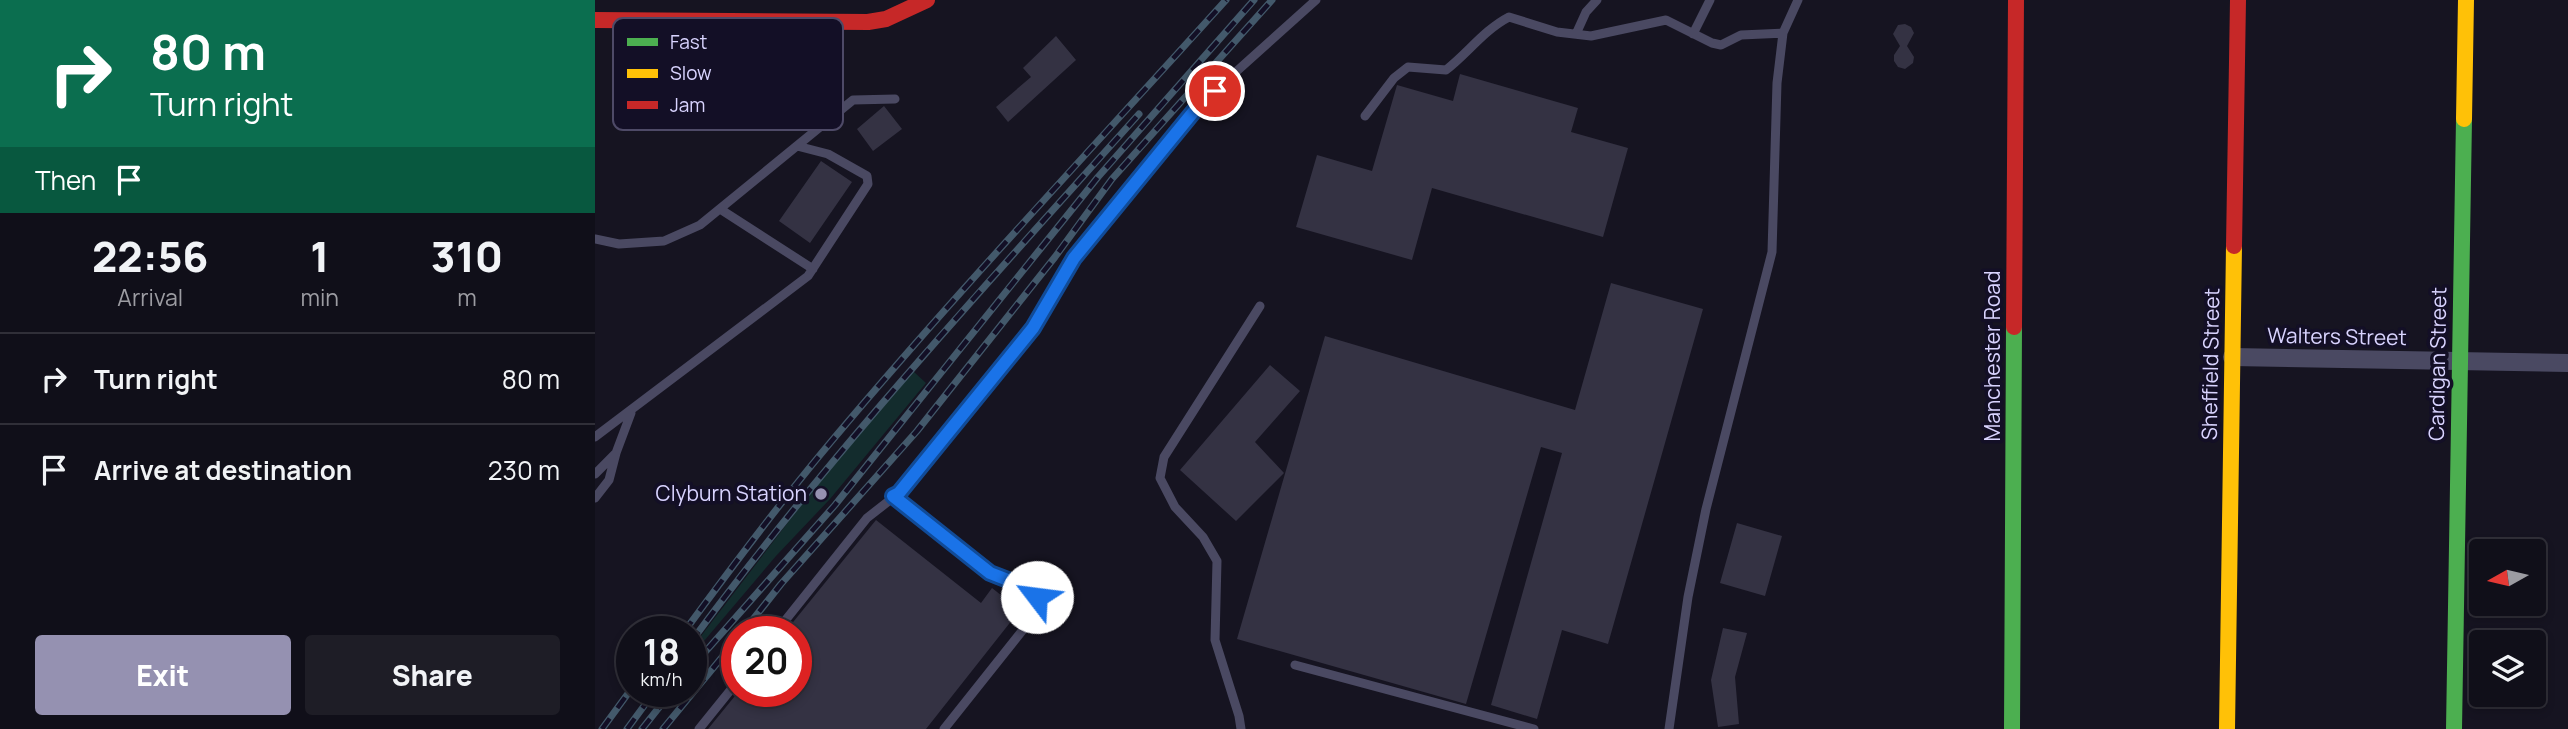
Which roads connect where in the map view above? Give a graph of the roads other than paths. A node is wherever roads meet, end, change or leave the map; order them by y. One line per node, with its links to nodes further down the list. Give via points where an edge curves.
1 (927, 0): 11 (street, via 885,19)
2 (1316, 0): 31 (lane, via 1199,105 1074,258 1033,328)
3 (1597, 0): 13 (lane)
4 (1710, 0): 14 (lane)
5 (1798, 0): 12 (lane)
6 (2016, 0): 41 (street, Manchester Road)
7 (2238, 0): 24 (street, Sheffield Street)
8 (2466, 0): 25 (street, Cardigan Street)
9 (595, 20): 10 (street)
10 (613, 20)
11 (843, 22)
12 (1783, 33): 14 (lane, via 1741,36 1721,45); 40 (lane, via 1772,252 1706,509)
13 (1576, 34): 14 (lane, via 1591,36 1666,20); 17 (lane, via 1509,18 1490,27 1446,71 1408,67)
14 (1693, 34)
15 (895, 99): 16 (lane, via 853,100)
16 (843, 107)
17 (1365, 116)
18 (815, 130): 19 (lane)
19 (797, 146): 20 (lane); 22 (lane, via 828,154 867,176 868,184)
20 (720, 209): 21 (lane, via 700,225 664,241 619,244); 22 (lane)
21 (595, 239)
22 (813, 269): 27 (lane)
23 (1260, 306): 38 (lane, via 1164,457 1160,478 1175,507 1203,537 1217,561 1215,640)
24 (2232, 357): 25 (street, Walters Street); 42 (street, Sheffield Street)
25 (2459, 362): 26 (street, Walters Street); 43 (street, Cardigan Street)
26 (2568, 363)
27 (632, 411): 28 (lane); 29 (lane)
28 (595, 437)
29 (616, 453): 30 (lane); 32 (lane, via 609,480)
30 (595, 474)
31 (893, 496): 33 (lane, via 867,518); 37 (lane, via 990,573 1037,597 1030,621)
32 (595, 498)
33 (789, 616)
34 (1295, 665): 39 (lane)
35 (721, 701): 36 (lane)
36 (699, 729)
37 (944, 729)
38 (1241, 729)
39 (1534, 729)
40 (1669, 729)
41 (2010, 729)
42 (2227, 729)
43 (2453, 729)

